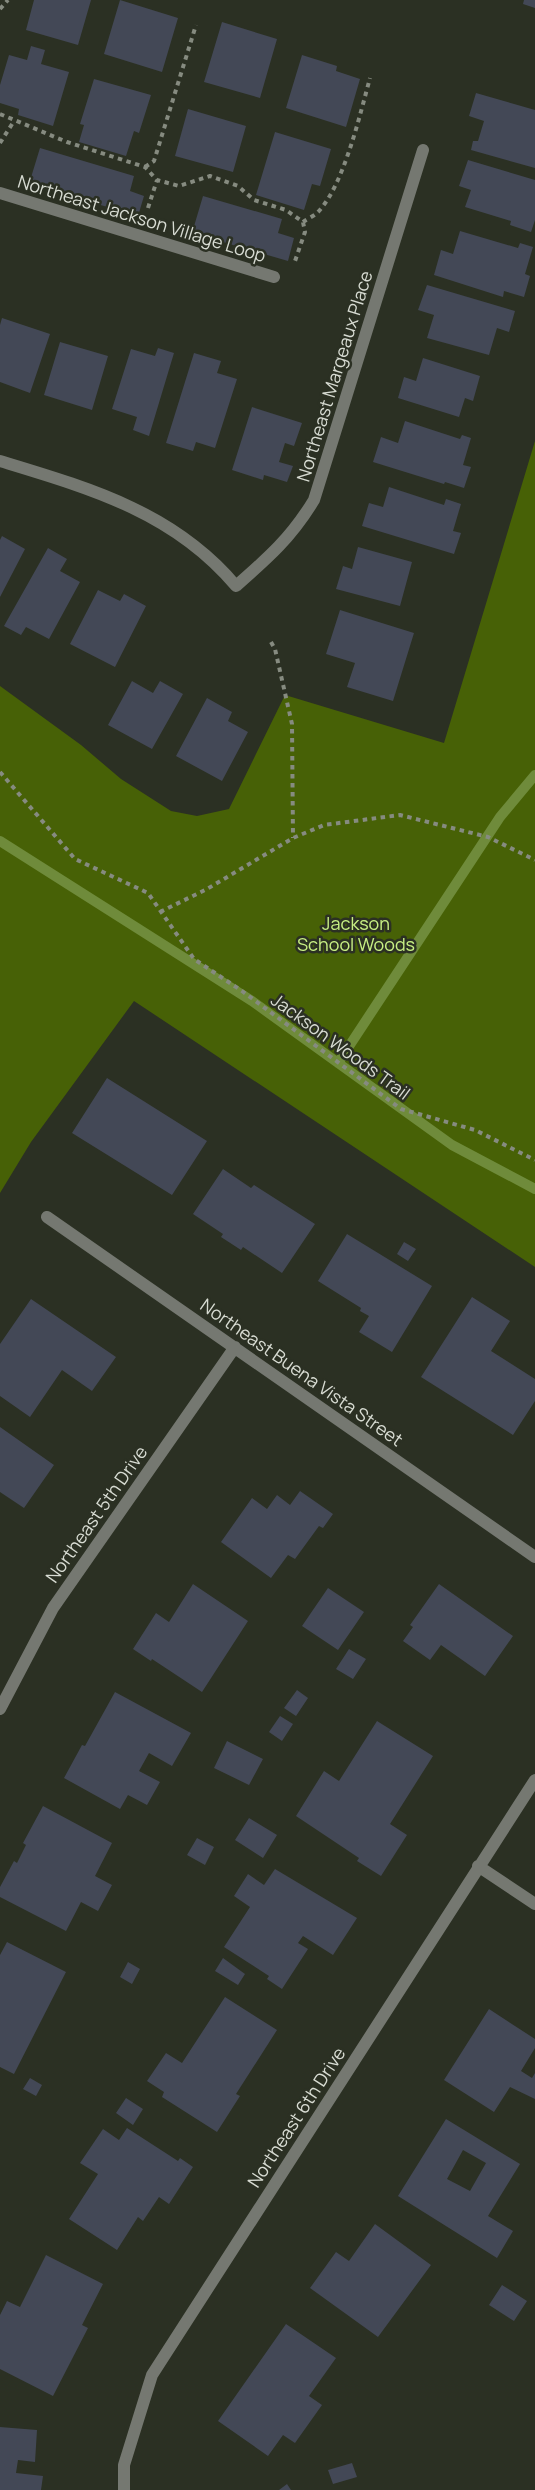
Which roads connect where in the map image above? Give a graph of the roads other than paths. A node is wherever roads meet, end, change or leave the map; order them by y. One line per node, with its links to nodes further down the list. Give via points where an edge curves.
1 (423, 150): 4 (street, Northeast Margeaux Place, via 314,500 283,544 236,586 210,558 164,524 88,488)
2 (0, 193): 3 (street, Northeast Jackson Village Loop)
3 (274, 277)
4 (0, 461)
5 (47, 1217): 6 (street, Northeast Buena Vista Street)
6 (235, 1347): 7 (street, Northeast Buena Vista Street); 8 (street, Northeast 5th Drive, via 52,1608)
7 (535, 1557)
8 (0, 1709)
9 (535, 1780): 10 (street, Northeast 6th Drive)
10 (478, 1866): 11 (street); 12 (street, Northeast 6th Drive, via 152,2375 124,2465)
11 (535, 1904)
12 (124, 2490)

